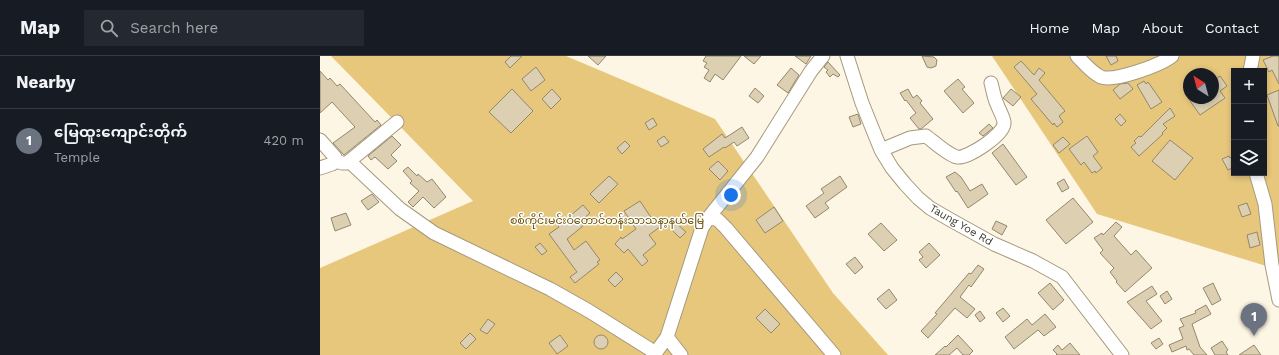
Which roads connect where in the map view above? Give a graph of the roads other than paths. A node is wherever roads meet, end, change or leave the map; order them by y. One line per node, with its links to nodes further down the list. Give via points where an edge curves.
1 (822, 56): 15 (street, via 757,156)
2 (847, 56): 10 (street, Taung Yoe Rd)
3 (1078, 56): 4 (street, via 1094,73 1111,78 1153,66)
4 (1172, 56)
5 (1253, 56): 6 (street)
6 (1251, 68)
7 (991, 83): 10 (street, via 1004,122 999,134 986,143 958,157 952,156 926,136 910,138)
8 (396, 122): 12 (street)
9 (320, 140): 11 (street)
10 (881, 150): 21 (street, Taung Yoe Rd, via 905,184 930,208 994,244 1062,277)
11 (336, 161): 12 (street); 13 (street)
12 (350, 162): 18 (street, via 400,208 434,233 550,289)
13 (320, 168)
14 (1257, 176): 16 (street)
15 (709, 217): 17 (street, via 702,228); 20 (street, via 718,220 726,228)
16 (1279, 300)
17 (667, 337): 18 (street); 19 (street)
18 (655, 354)
19 (680, 355)
20 (834, 355)
21 (1122, 355)

